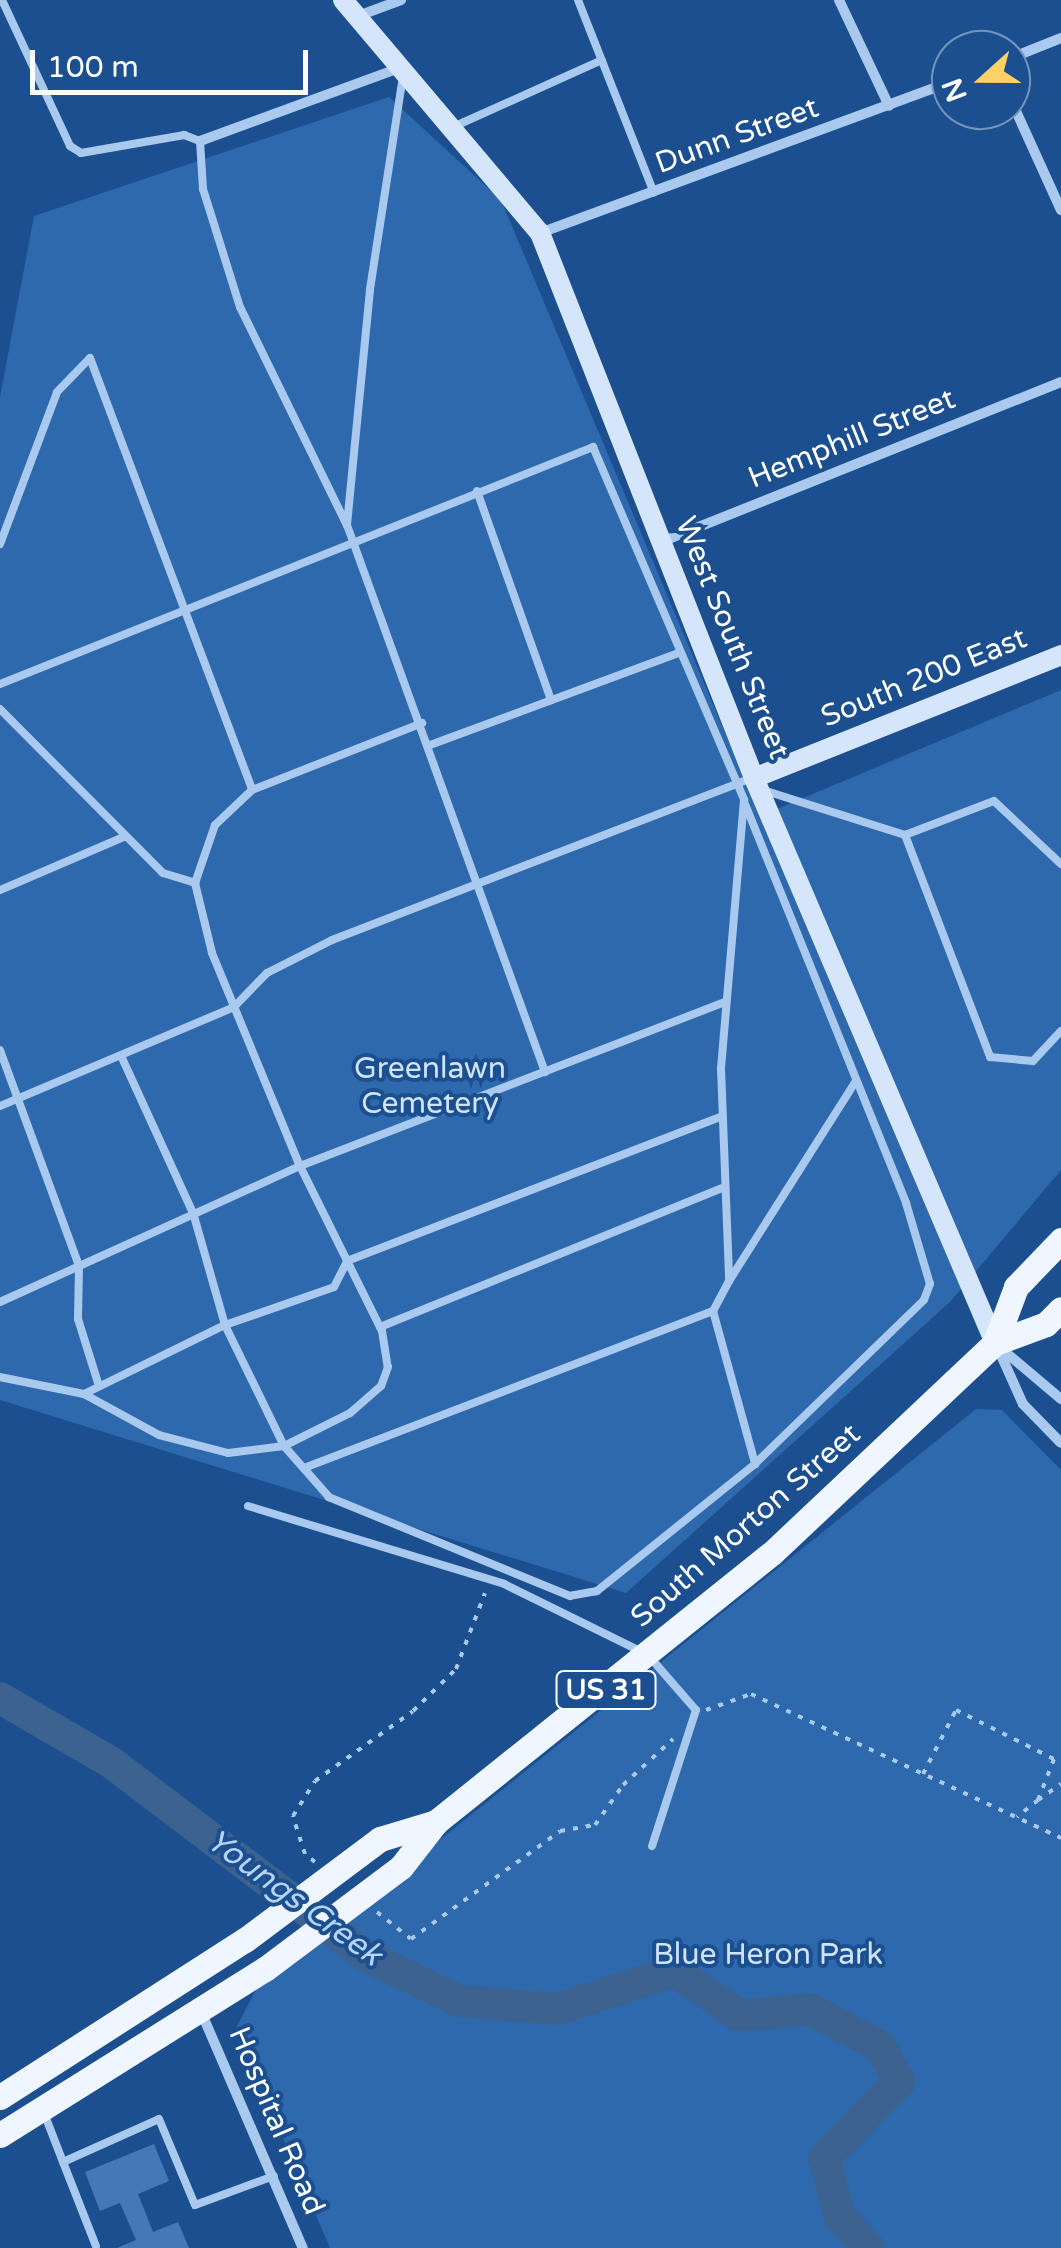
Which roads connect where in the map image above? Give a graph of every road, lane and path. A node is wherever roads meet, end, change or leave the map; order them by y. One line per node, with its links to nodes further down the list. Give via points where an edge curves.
1 (2, 0): 15 (lane, via 70,146 81,153 184,135)
2 (343, 0): 6 (street, West South Street)
3 (400, 0): 6 (street)
4 (578, 0): 9 (lane)
5 (839, 0): 12 (street)
6 (358, 16): 10 (street, West South Street)
7 (1061, 38): 8 (street)
8 (1031, 50)
9 (602, 60): 13 (lane); 16 (lane)
10 (404, 66): 13 (street, West South Street); 15 (street); 21 (lane, via 370,290)
11 (931, 90): 12 (street, Dunn Street)
12 (889, 106): 16 (street, Dunn Street)
13 (453, 127): 18 (street, West South Street)
14 (1025, 130): 17 (street)
15 (200, 141): 21 (lane, via 203,189 240,307)
16 (654, 193): 18 (street, Dunn Street)
17 (1061, 210)
18 (540, 234): 23 (street, West South Street)
19 (1061, 382): 23 (street, Hemphill Street)
20 (478, 492): 22 (lane); 26 (lane, via 592,448); 29 (lane)
21 (346, 525): 22 (lane)
22 (356, 538): 25 (lane); 31 (lane)
23 (662, 542): 33 (street, West South Street)
24 (0, 544): 25 (lane, via 56,392 90,358)
25 (180, 609): 28 (lane); 34 (lane)
26 (679, 653): 29 (lane); 33 (lane)
27 (1061, 655): 33 (street, South 200 East)
28 (0, 684)
29 (551, 700): 32 (lane)
30 (0, 709): 36 (lane)
31 (422, 723): 32 (lane); 34 (lane)
32 (430, 745): 39 (lane)
33 (748, 788): 35 (lane); 39 (lane); 41 (lane); 47 (lane); 63 (street, West South Street)
34 (252, 790): 38 (lane, via 215,826)
35 (905, 835): 37 (lane, via 994,801); 43 (lane, via 990,1057 1034,1062)
36 (126, 836): 38 (lane, via 163,873); 40 (lane)
37 (1061, 864)
38 (195, 884): 42 (lane)
39 (479, 884): 42 (lane, via 291,960 267,973); 46 (lane)
40 (0, 890)
41 (726, 1002): 46 (lane); 50 (lane)
42 (234, 1007): 45 (lane); 51 (lane)
43 (1061, 1030)
44 (0, 1050): 48 (lane)
45 (121, 1056): 48 (lane); 53 (lane)
46 (546, 1072): 51 (lane)
47 (856, 1081): 57 (lane); 70 (lane, via 927,1258 930,1284 924,1300)
48 (20, 1099): 49 (lane); 56 (lane)
49 (0, 1106)
50 (722, 1116): 52 (lane); 55 (lane)
51 (300, 1166): 53 (lane); 55 (lane)
52 (725, 1186): 57 (lane); 62 (lane)
53 (193, 1213): 56 (lane); 61 (lane)
54 (1061, 1240): 63 (main road, US 31, via 1016,1287)
55 (347, 1261): 61 (lane, via 334,1287); 62 (lane)
56 (79, 1266): 58 (lane); 65 (lane, via 78,1318)
57 (729, 1281): 60 (lane)
58 (0, 1302)
59 (1061, 1309): 63 (main road, US 31, via 1046,1324)
60 (713, 1311): 70 (lane); 71 (lane)
61 (225, 1326): 65 (lane); 69 (lane)
62 (380, 1327): 69 (lane, via 388,1367 381,1386 350,1413)
63 (995, 1343): 67 (street); 68 (street, via 1023,1404); 74 (main road, South Morton Street / US 31, via 823,1508)
64 (0, 1378): 66 (lane)
65 (98, 1383): 66 (lane)
66 (84, 1394): 69 (lane, via 159,1435 228,1453)
67 (1061, 1399)
68 (1061, 1443)
69 (284, 1446): 71 (lane)
70 (754, 1464): 71 (lane, via 597,1591 579,1596 329,1498)
71 (304, 1468)
72 (248, 1506): 73 (lane)
73 (489, 1580): 74 (lane); 83 (path, via 456,1669 413,1711 315,1781 293,1816 305,1854)
74 (648, 1655): 75 (lane, via 696,1710); 80 (main road, South Morton Street / US 31)
75 (690, 1723): 76 (path, via 710,1707 751,1694); 82 (lane); 84 (path, via 622,1785 595,1825 560,1830 411,1940)
76 (923, 1774): 78 (path, via 956,1710 1054,1758); 79 (path)
77 (1061, 1784): 78 (path)
78 (1038, 1800): 79 (path)
79 (1018, 1817): 81 (path)
80 (436, 1822): 85 (main road, South Morton Street / US 31, bridge, via 380,1839); 86 (main road, South Morton Street / US 31, bridge, via 400,1867)
81 (1061, 1838)
82 (652, 1846)
83 (320, 1866)
84 (366, 1903)
85 (188, 1981): 86 (main road); 87 (main road, South Morton Street / US 31)
86 (202, 2014): 88 (main road, South Morton Street / US 31); 91 (street, Hospital Road)
87 (0, 2097)
88 (42, 2109): 89 (main road, South Morton Street / US 31); 90 (lane)
89 (0, 2135)
90 (63, 2162): 91 (lane, via 159,2119 195,2206); 92 (lane)
91 (274, 2176): 93 (street, Hospital Road)
92 (96, 2246)
93 (303, 2248)

